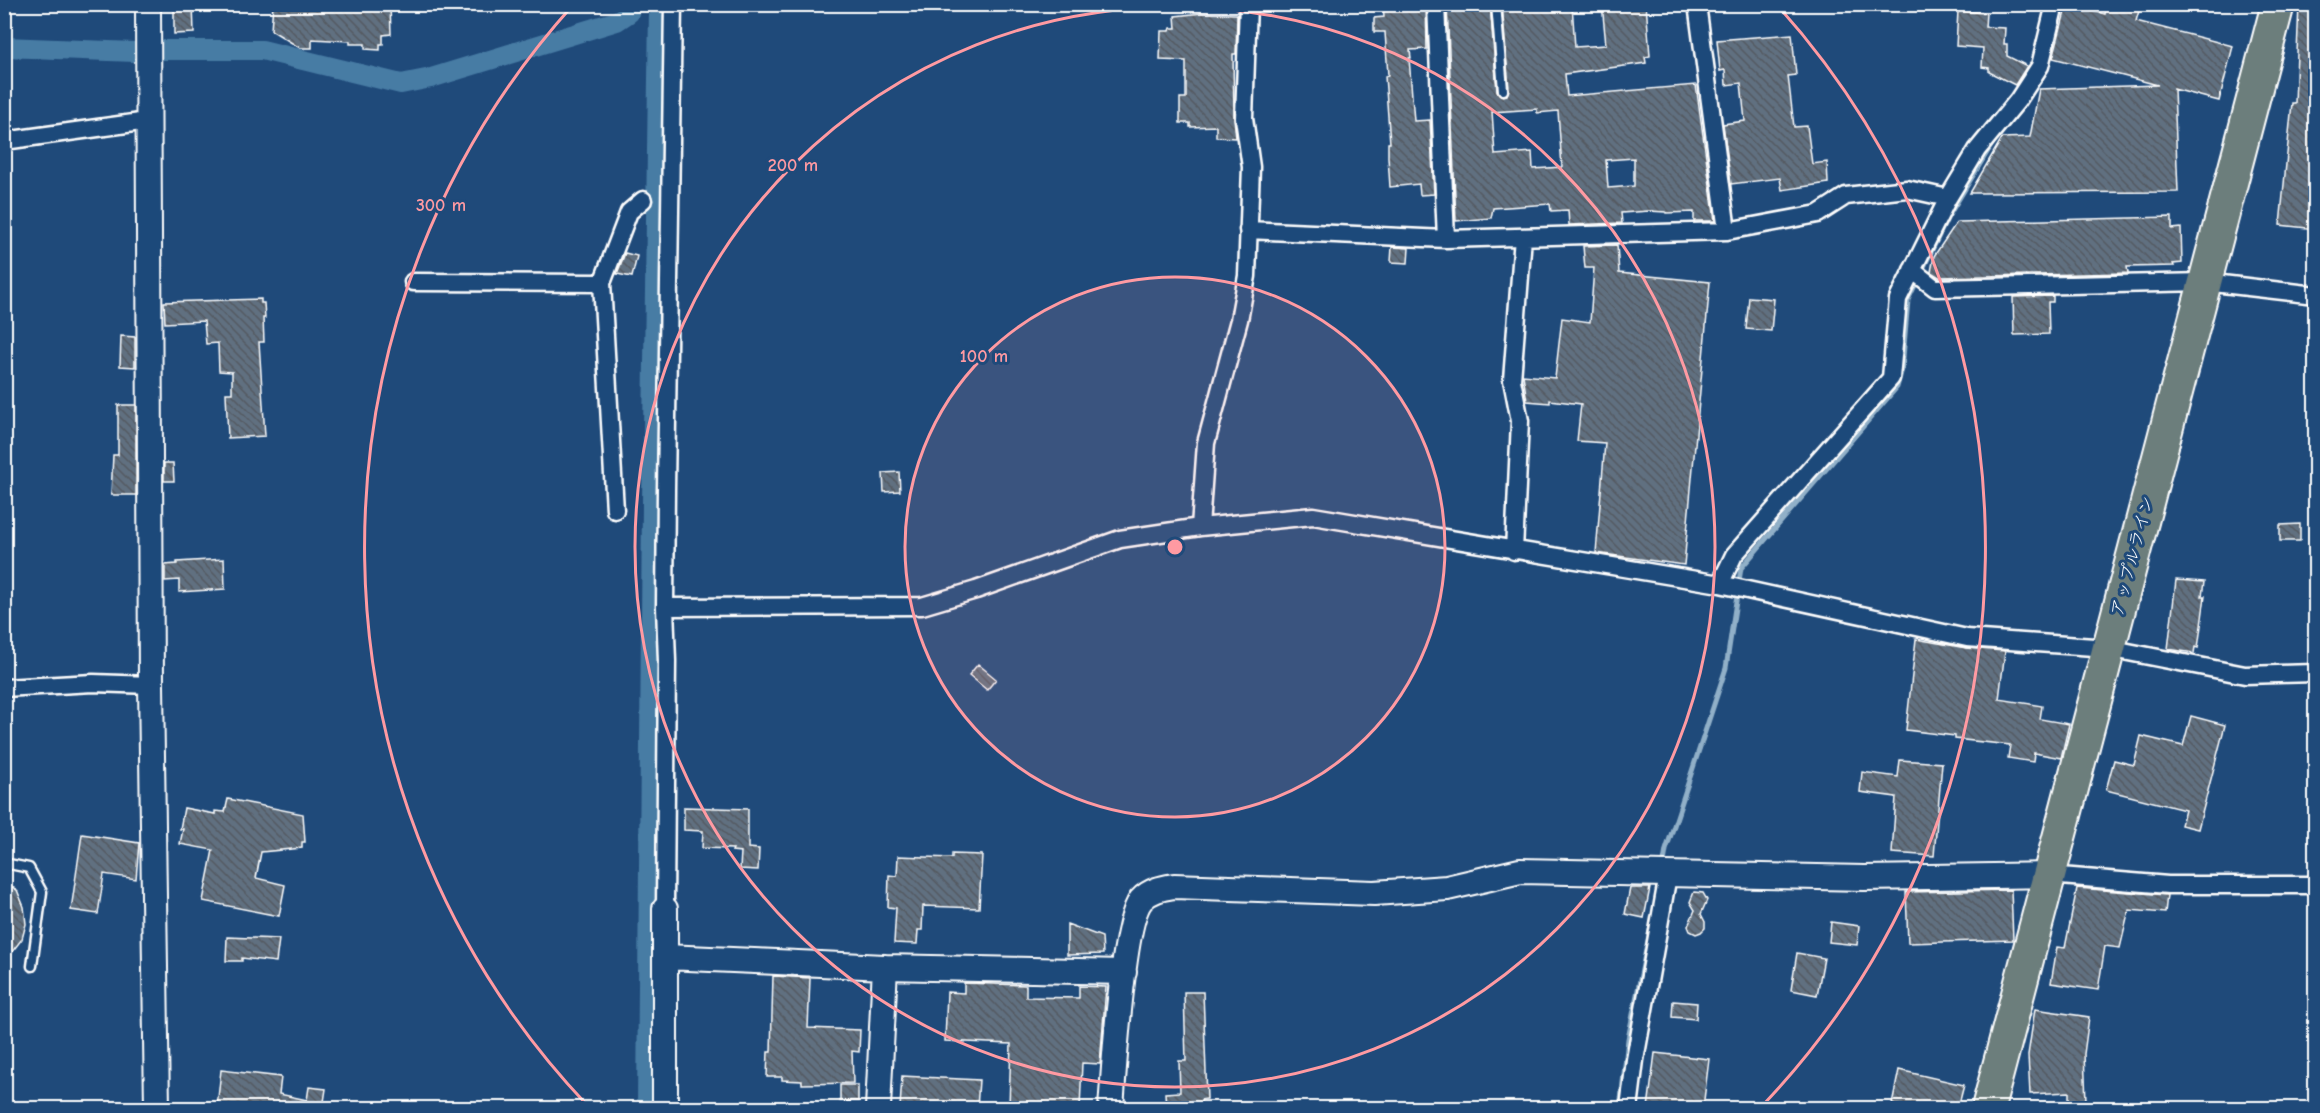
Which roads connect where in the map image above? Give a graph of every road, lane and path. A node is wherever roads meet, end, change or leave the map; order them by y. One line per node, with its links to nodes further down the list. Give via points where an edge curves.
1 (148, 4): 10 (street)
2 (673, 4): 27 (street)
3 (1248, 4): 14 (street, via 1244,118 1251,167)
4 (1436, 4): 17 (street)
5 (1496, 4): 9 (lane)
6 (1697, 4): 15 (street)
7 (2055, 4): 12 (street, via 2040,66 1977,150)
8 (2278, 4): 20 (highway, アップルライン)
9 (1503, 90)
10 (148, 121): 11 (street); 31 (street)
11 (4, 141)
12 (1948, 198): 15 (street, via 1907,189 1846,196 1818,214); 18 (street)
13 (643, 200): 21 (street, via 629,212)
14 (1248, 230): 17 (street); 24 (street, via 1239,320 1206,442)
15 (1727, 231): 16 (street)
16 (1522, 237): 17 (street); 25 (street, via 1512,380 1520,421)
17 (1446, 239)
18 (1912, 270): 20 (street, via 1935,288); 26 (street, via 1898,299 1891,378 1734,555)
19 (413, 282): 21 (street)
20 (2205, 282): 22 (street); 28 (highway, アップルライン)
21 (602, 283): 23 (street)
22 (2316, 295)
23 (615, 510)
24 (1200, 527): 25 (street, via 1313,516); 27 (street, via 1120,539 922,606)
25 (1514, 551): 26 (street)
26 (1720, 585): 28 (street, via 1967,638)
27 (665, 607): 37 (street)
28 (2108, 648): 29 (street, via 2246,675); 35 (highway, アップルライン)
29 (2315, 673): 30 (street)
30 (2316, 680)
31 (151, 685): 32 (street, via 93,683); 42 (street)
32 (4, 688)
33 (4, 863): 39 (lane, via 29,867 42,892)
34 (1668, 875): 35 (street); 41 (street, via 1520,871 1448,888 1374,893 1174,886 1154,890 1141,901 1133,917); 46 (street)
35 (2049, 875): 36 (street, via 2168,885); 47 (highway, アップルライン)
36 (2316, 885)
37 (665, 909): 38 (street)
38 (666, 957): 40 (street); 43 (street)
39 (32, 966)
40 (885, 967): 41 (street); 44 (street)
41 (1124, 972): 45 (street)
42 (157, 1108)
43 (665, 1108)
44 (878, 1108)
45 (1111, 1108)
46 (1629, 1108)
47 (1988, 1108)

